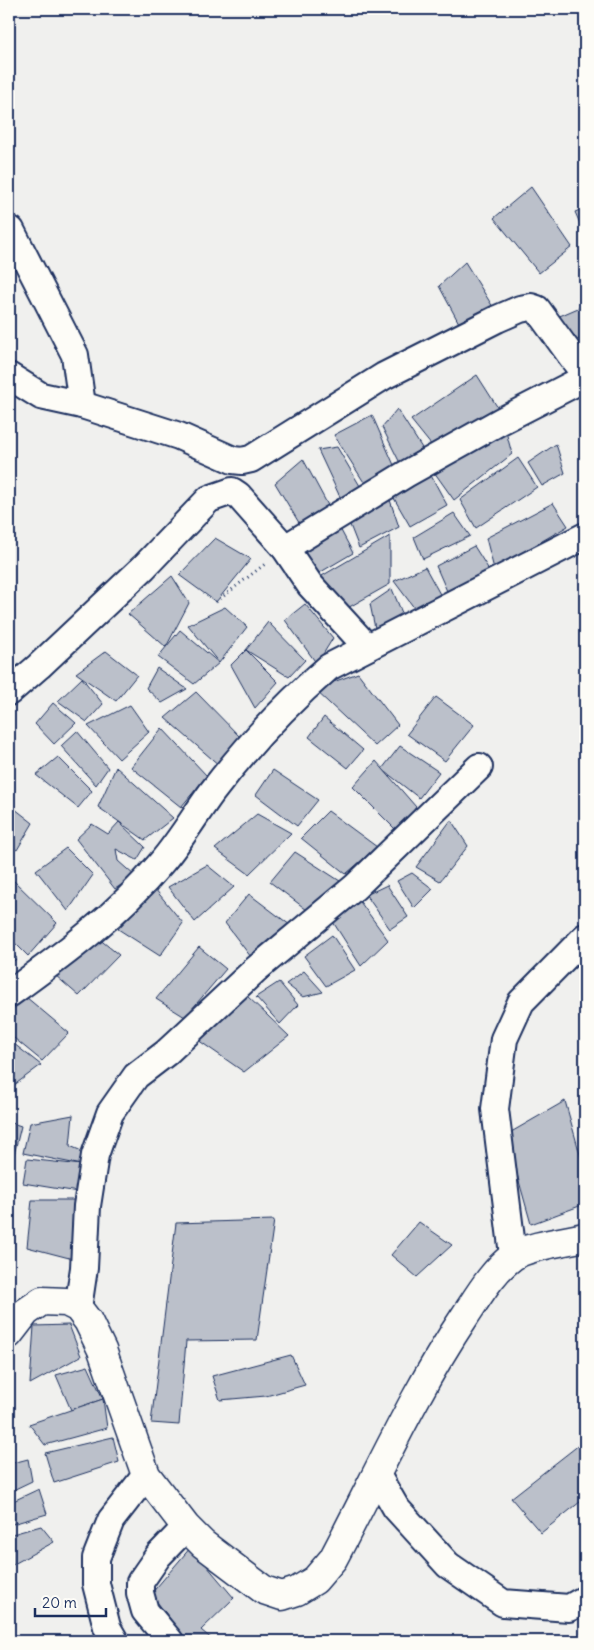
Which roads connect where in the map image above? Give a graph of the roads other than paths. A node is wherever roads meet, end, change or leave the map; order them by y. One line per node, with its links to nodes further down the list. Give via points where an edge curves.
1 (11, 230): 4 (street, via 75,355)
2 (9, 376): 4 (street, via 41,396)
3 (585, 376): 5 (street, via 536,309 520,309 384,376); 8 (street, via 406,474)
4 (82, 405): 5 (street, via 179,436 233,460)
5 (251, 459): 6 (street)
6 (232, 491): 8 (street); 10 (street, via 209,499 144,567)
7 (585, 536): 9 (street)
8 (285, 548): 9 (street, via 310,585)
9 (367, 648): 13 (street, via 329,667 299,693 262,731 212,792 161,863 129,897 80,942)
10 (9, 692)
11 (479, 767): 16 (street, via 355,887 136,1076 110,1113 95,1155)
12 (585, 937): 15 (street, via 521,1002 504,1039 495,1109)
13 (9, 994)
14 (585, 1237): 15 (street)
15 (513, 1256): 19 (street, via 490,1278 453,1334 428,1375)
16 (78, 1308): 17 (street, via 66,1302 42,1301 26,1312); 18 (street, via 102,1350)
17 (9, 1334)
18 (146, 1474): 20 (street); 22 (street, via 111,1520 96,1558 96,1584 107,1627)
19 (377, 1475): 20 (street, via 333,1559 315,1580 282,1596 264,1590); 21 (street, via 396,1508 448,1565 503,1603 569,1608)
20 (186, 1527): 23 (street, via 158,1556 140,1582 145,1611)
21 (585, 1599)
22 (115, 1641)
23 (170, 1641)

